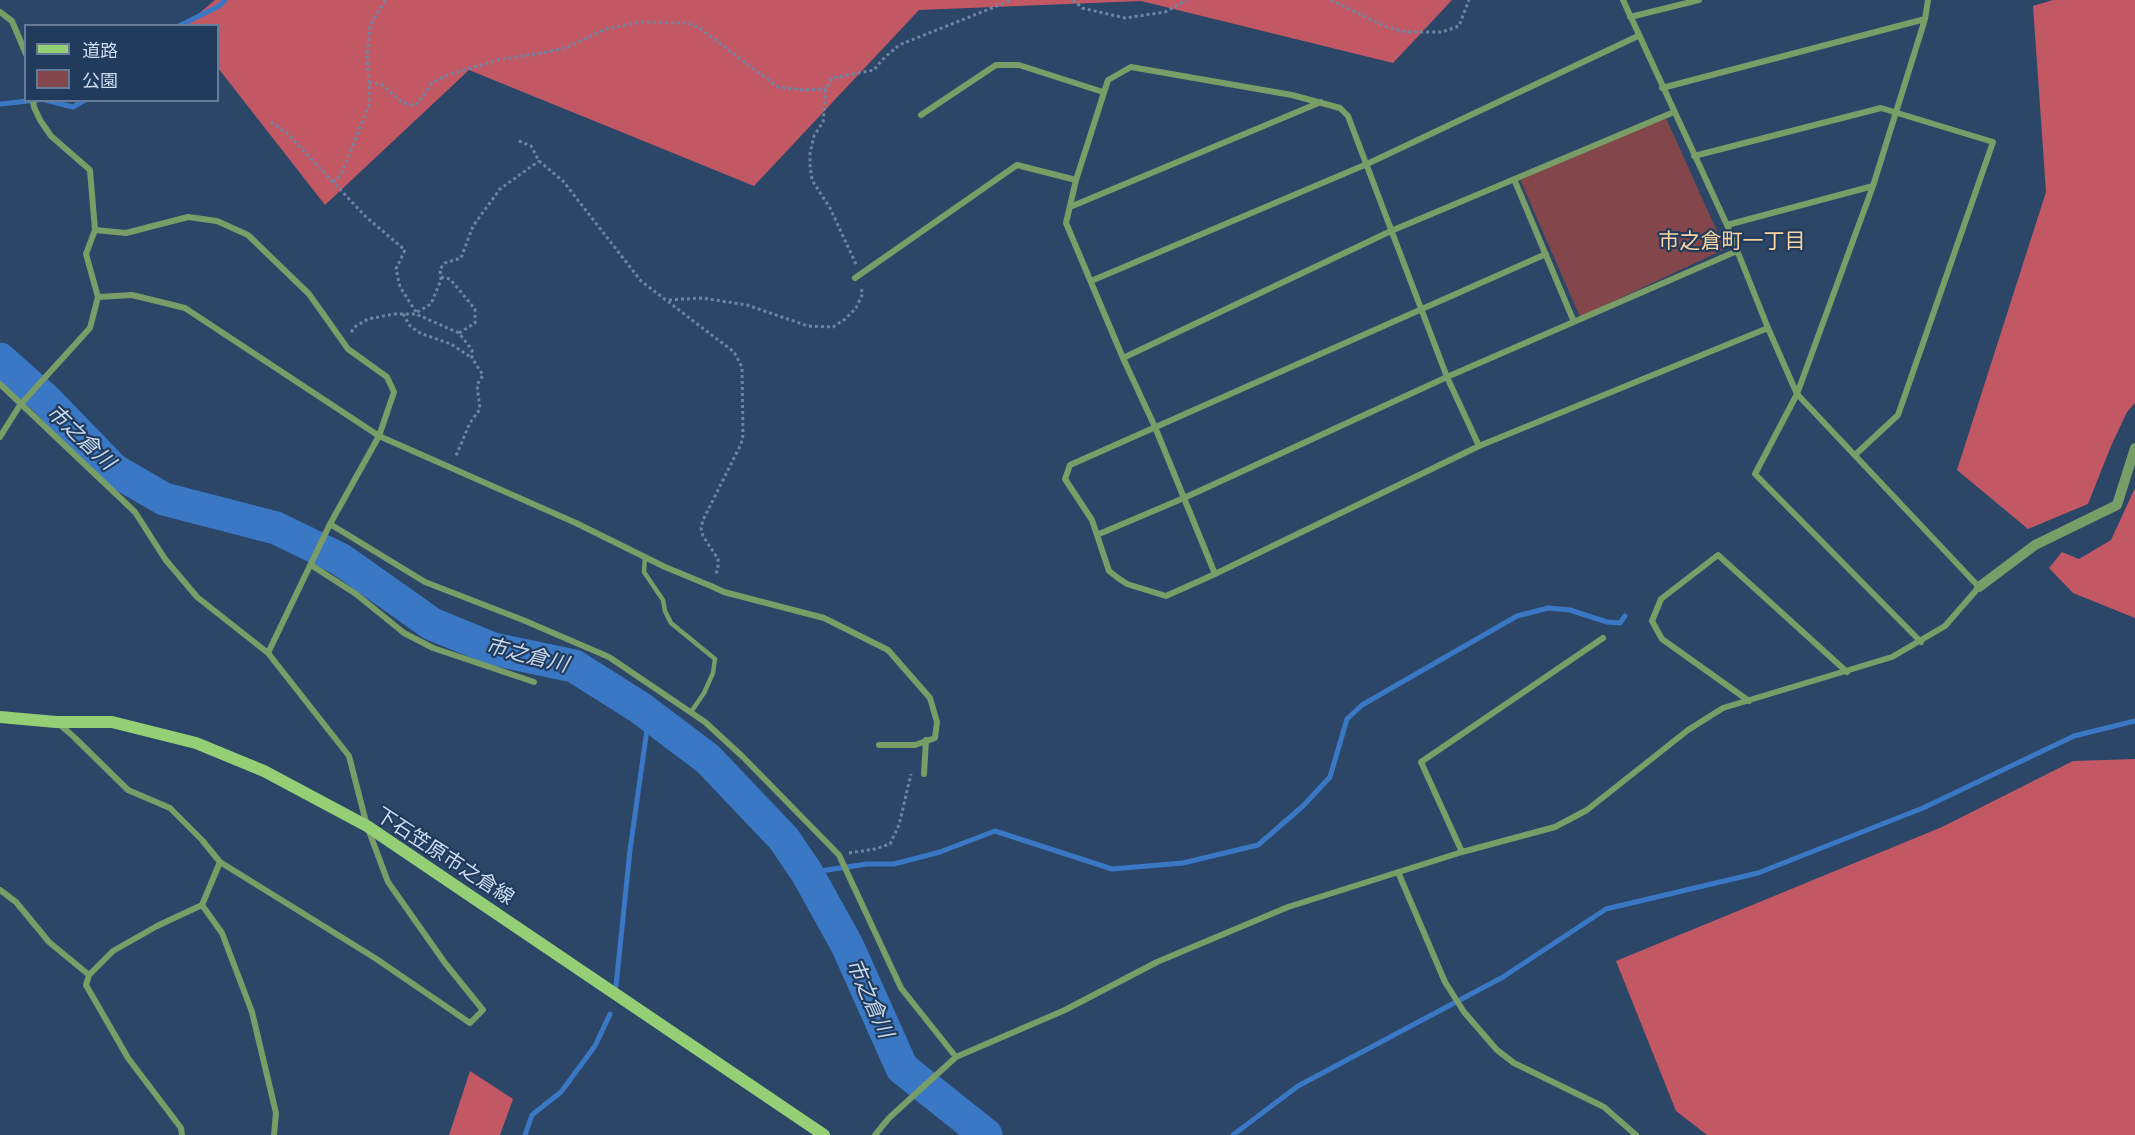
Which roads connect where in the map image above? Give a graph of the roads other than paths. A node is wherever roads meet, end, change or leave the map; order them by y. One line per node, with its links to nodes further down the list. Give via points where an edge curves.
1 (1623, 0): 5 (street)
2 (1699, 0): 5 (street)
3 (1928, 0): 6 (street)
4 (0, 12): 8 (street, via 12,21)
5 (1630, 17): 7 (street)
6 (1925, 19): 9 (street); 14 (street)
7 (1638, 36): 9 (street); 17 (street)
8 (24, 49)
9 (1662, 87): 13 (street)
10 (1103, 92): 11 (street, via 1108,80 1131,67); 15 (street, via 1019,65 996,65); 19 (street)
11 (1322, 102): 17 (street, via 1340,108 1348,116); 21 (street)
12 (34, 104): 23 (street, via 51,136 90,170)
13 (1674, 112): 16 (street); 18 (street)
14 (1896, 112): 16 (street, via 1881,108); 20 (street); 43 (street, via 1993,142 1898,415)
15 (921, 115)
16 (1694, 156): 22 (street)
17 (1367, 164): 24 (street); 28 (street)
18 (1514, 179): 24 (street); 26 (street)
19 (1076, 180): 21 (street); 27 (street, via 1017,165)
20 (1873, 186): 22 (street); 36 (street)
21 (1070, 207): 28 (street, via 1066,223)
22 (1727, 225): 25 (street)
23 (95, 230): 29 (street, via 86,254); 39 (street, via 126,232 188,217 217,221 248,235 309,294 348,349 387,377 394,392)
24 (1391, 231): 30 (street); 33 (street)
25 (1737, 251): 31 (street); 32 (street)
26 (1546, 254): 30 (street); 31 (street)
27 (858, 276)
28 (1091, 281): 33 (street)
29 (98, 297): 37 (street, via 90,328); 39 (street, via 132,294 185,308)
30 (1421, 309): 34 (street); 38 (street)
31 (1574, 322): 34 (street)
32 (1768, 328): 36 (street); 41 (street)
33 (1123, 358): 38 (street)
34 (1447, 377): 41 (street); 44 (street)
35 (0, 384): 37 (street)
36 (1797, 394): 43 (street); 52 (street, via 1755,474)
37 (20, 405): 40 (street); 53 (street, via 135,512 165,559 197,597)
38 (1155, 427): 44 (street); 46 (street, via 1070,465 1065,479)
39 (379, 436): 45 (street); 47 (street)
40 (0, 437)
41 (1479, 446): 49 (street)
42 (2135, 448): 50 (street, via 2117,505 2035,545)
43 (1855, 455): 50 (street)
44 (1184, 498): 46 (street); 49 (street)
45 (330, 524): 48 (street); 57 (street, via 425,582 609,657)
46 (1099, 534): 49 (street, via 1109,571 1127,584 1166,596)
47 (645, 556): 57 (lane, via 644,572 663,600 671,623 715,659 704,693); 60 (street, via 724,592 824,618 888,650 930,698 937,722 935,738)
48 (311, 565): 53 (street); 55 (street, via 356,594 404,633 433,648)
49 (1215, 574)
50 (1979, 587): 52 (street, via 1945,626)
51 (1603, 638): 64 (street, via 1421,762)
52 (1921, 642): 54 (street, via 1892,657)
53 (268, 653): 63 (street, via 349,756)
54 (1847, 672): 56 (street); 56 (street, via 1718,555 1661,599 1652,621 1662,639)
55 (534, 682)
56 (1749, 701): 64 (street, via 1723,708 1688,730 1587,810 1555,827)
57 (691, 712): 70 (street, via 743,757 838,855 901,988)
58 (0, 717): 59 (main road, 下石笠原市之倉線)
59 (56, 722): 63 (main road, 下石笠原市之倉線, via 112,722 196,743 264,771); 65 (street, via 128,790 170,808)
60 (926, 740): 61 (street, via 915,745); 62 (street)
61 (879, 745)
62 (924, 774)
63 (367, 826): 65 (street, via 388,882 483,1010 470,1023 375,958); 73 (main road, 下石笠原市之倉線)
64 (1462, 852): 66 (street)
65 (220, 862): 68 (street)
66 (1398, 872): 70 (street, via 1288,907 1157,962 1065,1010); 75 (street, via 1445,982 1464,1012 1497,1050 1514,1063 1604,1107)
67 (0, 890): 69 (street, via 16,902 49,942)
68 (202, 905): 69 (street, via 113,951); 72 (street, via 222,933 252,1012 276,1113)
69 (89, 975): 71 (street, via 86,985 128,1058 181,1128)
70 (956, 1057): 74 (street)
71 (182, 1135)
72 (274, 1135)
73 (824, 1135)
74 (875, 1135)
75 (1636, 1135)

